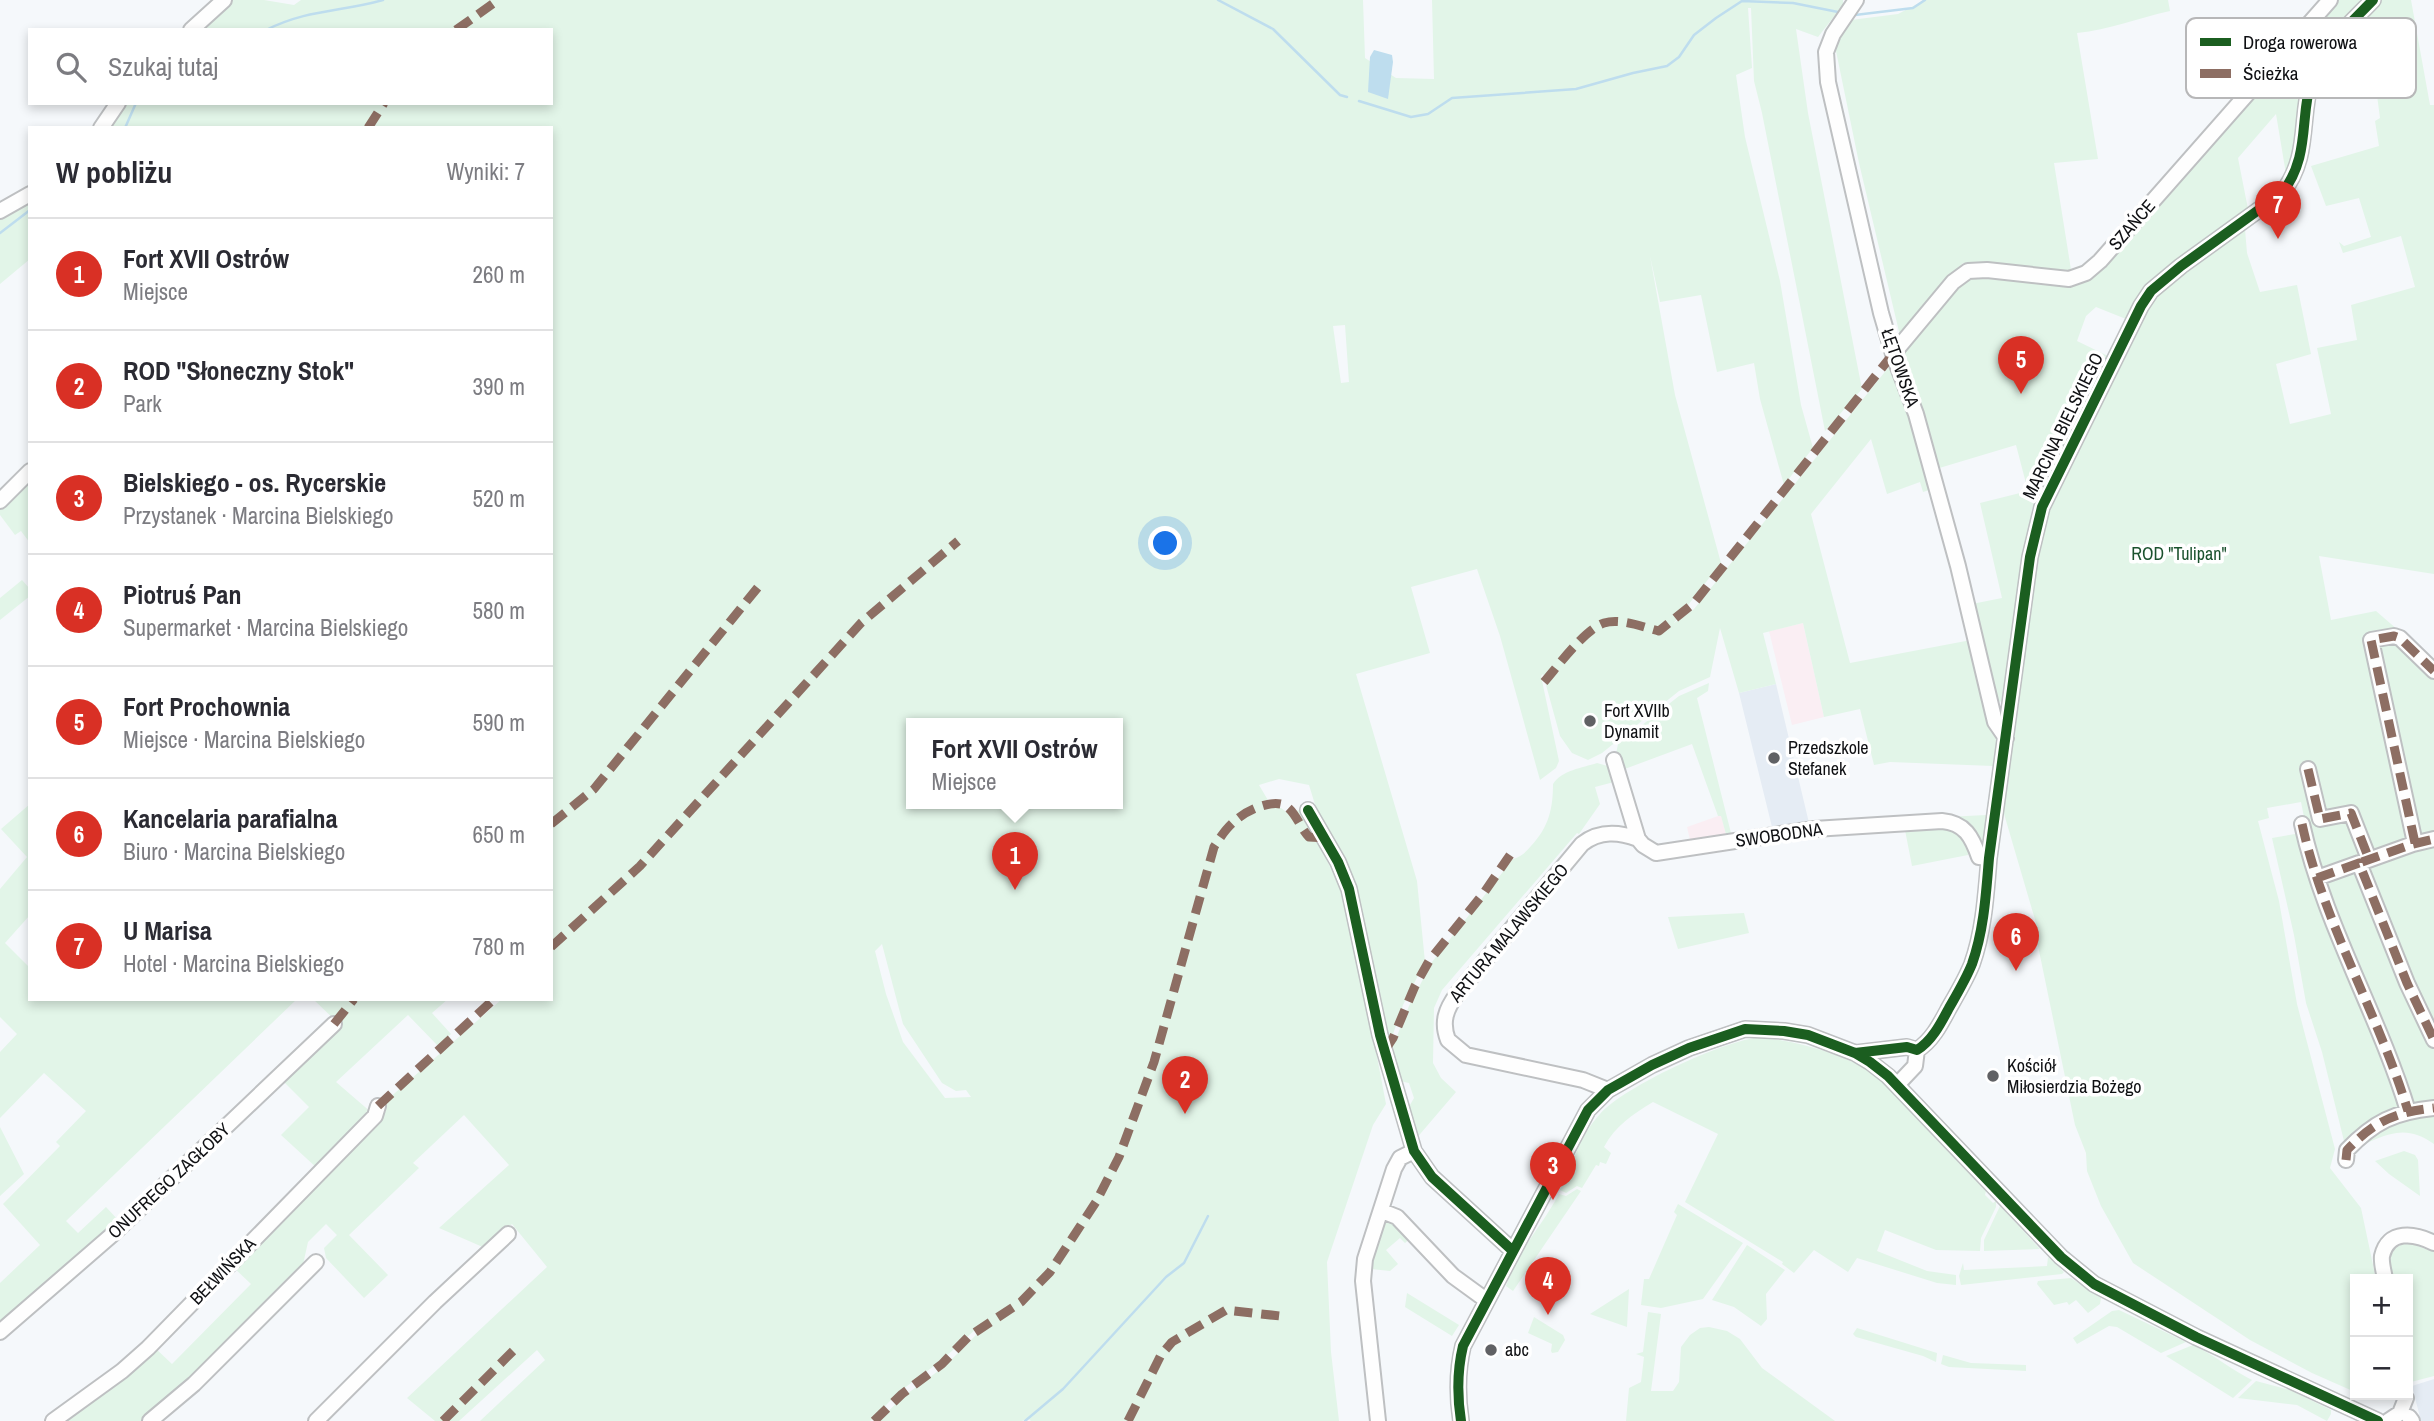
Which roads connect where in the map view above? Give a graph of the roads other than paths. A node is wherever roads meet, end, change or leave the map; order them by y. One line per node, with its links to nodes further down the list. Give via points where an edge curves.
1 (224, 0): 7 (street)
2 (1856, 0): 14 (street, ŁĘTOWSKA, via 1826,52 1828,82)
3 (2330, 0): 5 (street, SZAŃCE)
4 (2370, 1): 6 (street, MARCINA BIELSKIEGO)
5 (2314, 18)
6 (2355, 18)
7 (193, 28)
8 (2244, 98): 14 (street, SZAŃCE, via 2086,273 2069,279 1968,271 1953,282)
9 (2308, 98): 18 (street, MARCINA BIELSKIEGO, via 2299,164 2289,183 2282,193 2151,291 2056,478 2037,523 2030,557)
10 (117, 105): 11 (street)
11 (102, 126)
12 (28, 195): 13 (street)
13 (0, 211)
14 (1894, 354): 18 (street, ŁĘTOWSKA, via 1916,414 1995,722)
15 (28, 473): 16 (street)
16 (0, 501)
17 (2434, 671): 25 (street, via 2400,638 2371,640)
18 (2006, 738): 26 (street, MARCINA BIELSKIEGO)
19 (1614, 760): 23 (street)
20 (2308, 769): 27 (street, via 2320,819 2351,813)
21 (1308, 810): 40 (street, via 1349,889 1380,1035)
22 (2302, 824): 28 (street)
23 (1638, 839): 26 (street, SWOBODNA, via 1649,850 1662,853 1814,829 1942,821 1963,828 1979,857); 36 (street, ARTURA MALAWSKIEGO, via 1617,832 1582,844 1463,986 1446,1011 1444,1026 1448,1040 1466,1055 1583,1080)
24 (2434, 839): 25 (street)
25 (2414, 843): 27 (street)
26 (1989, 858): 32 (street, MARCINA BIELSKIEGO, via 1982,930 1971,965 1934,1033)
27 (2364, 861): 28 (street); 30 (street, via 2407,983)
28 (2317, 877): 39 (street)
29 (334, 1024): 49 (street, ONUFREGO ZAGŁOBY, via 113,1234)
30 (2434, 1040)
31 (1888, 1049): 32 (street); 33 (street); 34 (street)
32 (1917, 1050): 35 (street, MARCINA BIELSKIEGO, via 1915,1066)
33 (1855, 1054): 34 (street); 36 (street, via 1808,1035 1745,1029 1689,1048)
34 (1882, 1071): 35 (street)
35 (1897, 1085): 52 (street, via 2061,1257 2094,1284)
36 (1608, 1090): 45 (street, via 1581,1120)
37 (378, 1105): 54 (street, BEŁWIŃSKA, via 375,1116 148,1348)
38 (2434, 1108): 39 (street)
39 (2408, 1111): 41 (street, via 2369,1128 2347,1150)
40 (1415, 1151): 42 (street, via 1400,1158); 45 (street, via 1432,1177)
41 (2346, 1160)
42 (1382, 1211): 48 (street, via 1397,1217 1453,1276); 57 (street, via 1365,1259 1363,1281)
43 (508, 1234): 56 (street)
44 (2434, 1243): 47 (street, via 2405,1234 2396,1236 2382,1258)
45 (1513, 1251): 48 (street)
46 (316, 1262): 55 (street, via 194,1384)
47 (2384, 1274)
48 (1486, 1300): 58 (street, via 1458,1364)
49 (0, 1332)
50 (2405, 1400): 61 (street, via 2400,1413)
51 (2407, 1400): 53 (street)
52 (2346, 1407): 59 (street); 60 (street)
53 (2410, 1420)
54 (53, 1421)
55 (150, 1421)
56 (316, 1421)
57 (1378, 1421)
58 (1461, 1421)
59 (2339, 1421)
60 (2378, 1421)
61 (2388, 1421)

